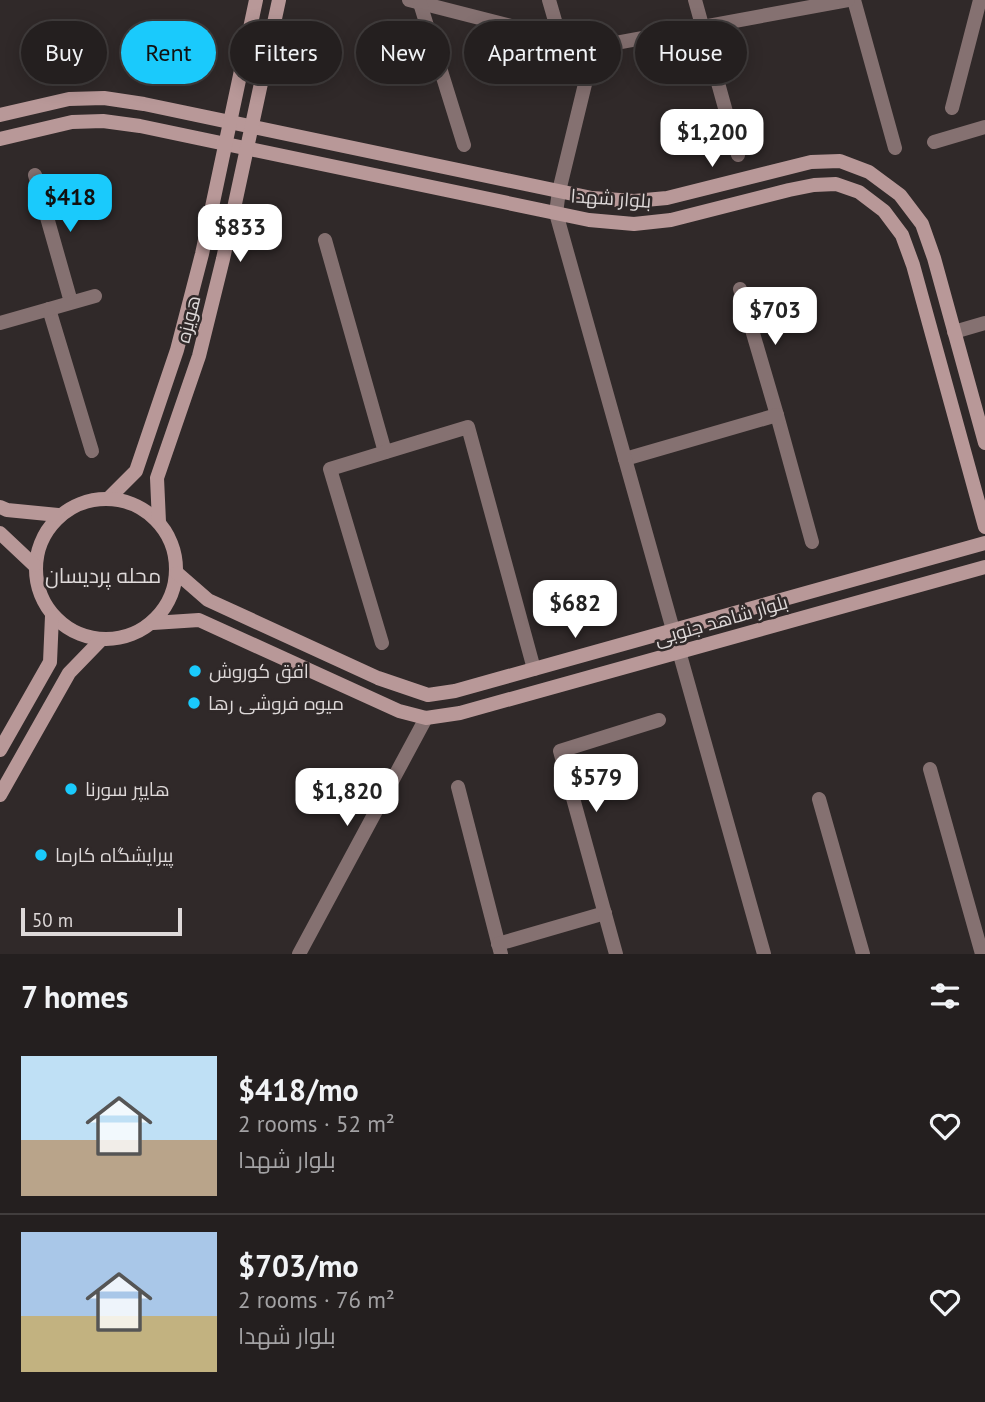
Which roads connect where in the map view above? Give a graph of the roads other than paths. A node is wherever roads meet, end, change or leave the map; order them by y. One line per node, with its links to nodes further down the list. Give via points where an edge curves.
1 (256, 0): 17 (street, هویزه)
2 (279, 0): 18 (street, هویزه)
3 (548, 0): 10 (street)
4 (695, 0): 11 (street)
5 (848, 0): 12 (street)
6 (854, 0): 24 (street)
7 (980, 0): 15 (street)
8 (416, 1): 9 (street); 23 (street)
9 (494, 21)
10 (555, 21)
11 (701, 21)
12 (735, 21)
13 (585, 84): 28 (street)
14 (719, 84): 26 (street)
15 (952, 108)
16 (0, 115): 17 (street, بلوار شهدا, via 69,99 104,98)
17 (230, 122): 18 (street, بلوار شهدا); 22 (street, هویزه)
18 (252, 127): 25 (street, هویزه); 28 (street, بلوار شهدا)
19 (985, 127): 21 (street)
20 (0, 139): 22 (street, بلوار شهدا, via 72,122 103,121)
21 (934, 142)
22 (225, 144): 25 (street, بلوار شهدا); 43 (street, هویزه, via 177,350 136,471)
23 (464, 145)
24 (895, 148)
25 (247, 149): 29 (street, بلوار شهدا); 46 (street, هویزه, via 199,356 157,478)
26 (738, 155)
27 (35, 175): 33 (street)
28 (559, 191): 29 (street); 37 (street, بلوار شهدا, via 634,201 698,191 784,167 840,161 869,172 900,195 922,224)
29 (556, 213): 42 (street); 47 (street, بلوار شهدا, via 634,224 704,213 814,185 836,184 859,192 884,211 902,235)
30 (325, 240): 41 (street)
31 (740, 289): 38 (street)
32 (95, 296): 33 (street)
33 (71, 302): 34 (street)
34 (49, 309): 35 (street); 40 (street)
35 (0, 323)
36 (985, 323): 37 (street)
37 (954, 332): 39 (street, بلوار شهدا)
38 (776, 415): 42 (street); 49 (street)
39 (985, 443)
40 (92, 451)
41 (384, 452): 58 (street, via 330,469); 60 (street, via 468,427)
42 (625, 459): 56 (street)
43 (110, 497): 45 (street, via 83,501); 46 (street, via 137,505)
44 (0, 507): 45 (street)
45 (58, 515): 51 (street, via 41,538)
46 (159, 522): 53 (street, via 173,546)
47 (985, 527)
48 (0, 533): 51 (street)
49 (812, 542)
50 (985, 543): 56 (street, بلوار شاهد جنوبی)
51 (34, 565): 54 (street, via 38,592)
52 (985, 566): 59 (street, بلوار شاهد جنوبی)
53 (177, 573): 55 (street, via 170,600); 60 (street, بلوار شاهد جنوبی, via 208,600 406,690 428,695 455,691)
54 (52, 616): 57 (street, via 75,633); 63 (street, via 50,662)
55 (153, 623): 57 (street, via 129,636); 61 (street, بلوار شاهد جنوبی, via 199,620 369,699)
56 (673, 631): 59 (street); 60 (street, بلوار شاهد جنوبی)
57 (101, 640): 66 (street, via 69,673)
58 (382, 643)
59 (679, 652): 61 (street, بلوار شاهد جنوبی, via 460,713); 72 (street)
60 (534, 669)
61 (426, 718): 70 (street)
62 (659, 720): 68 (street, via 560,751)
63 (0, 750)
64 (930, 769): 74 (street)
65 (458, 787): 69 (street)
66 (0, 795)
67 (819, 799): 73 (street)
68 (605, 913): 69 (street); 71 (street)
69 (500, 949)
70 (299, 954)
71 (616, 954)
72 (764, 954)
73 (863, 954)
74 (982, 954)

